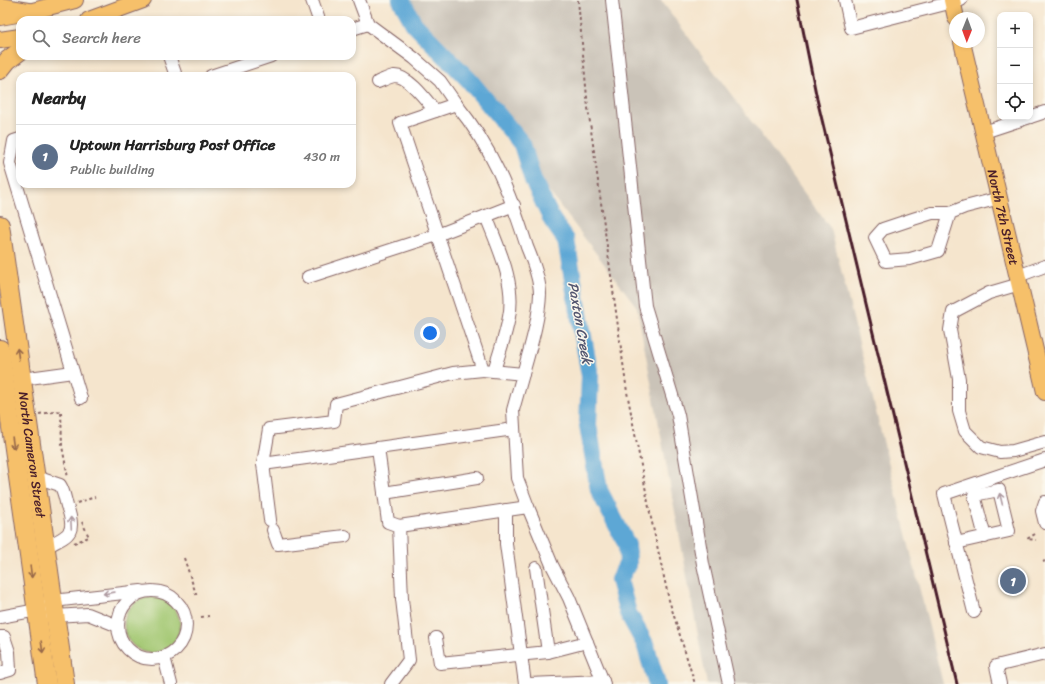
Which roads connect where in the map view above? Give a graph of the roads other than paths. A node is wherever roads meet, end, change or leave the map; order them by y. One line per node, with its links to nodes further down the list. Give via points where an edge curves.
1 (75, 0): 8 (main road)
2 (143, 0): 10 (main road)
3 (312, 0): 11 (street)
4 (359, 0): 13 (street)
5 (612, 0): 90 (street, via 645,306 678,415 703,564)
6 (845, 0): 7 (street, via 851,28)
7 (956, 5)
8 (28, 6): 9 (highway); 12 (main road)
9 (0, 7)
10 (100, 16)
11 (318, 16)
12 (0, 17)
13 (368, 24): 14 (street); 25 (street, via 434,76)
14 (356, 28)
15 (16, 38): 16 (main road)
16 (0, 40)
17 (963, 48): 30 (main road, North 7th Street)
18 (16, 55): 21 (highway)
19 (170, 60): 22 (street)
20 (259, 60): 23 (street)
21 (0, 70)
22 (175, 72)
23 (223, 72)
24 (378, 82): 26 (street, via 395,76 402,78 418,89)
25 (456, 104): 26 (street); 35 (street, via 490,153)
26 (435, 111): 39 (street, via 400,123)
27 (1045, 112): 28 (street)
28 (1033, 116)
29 (1021, 120): 30 (street)
30 (984, 132): 34 (main road, North 7th Street)
31 (16, 140): 32 (street, via 10,163)
32 (16, 183)
33 (18, 188): 45 (street)
34 (1000, 198): 36 (street); 42 (main road, North 7th Street)
35 (514, 205): 37 (street); 46 (street, via 540,292 537,318)
36 (950, 213): 36 (street, via 938,251 910,259 886,261 876,238 883,229 932,213)
37 (486, 216): 39 (street); 44 (street, via 504,261 510,292 510,316)
38 (0, 225): 47 (highway, North Cameron Street, one-way to 38)
39 (437, 235): 41 (street); 44 (street)
40 (1045, 266): 42 (street)
41 (308, 277)
42 (1019, 280): 48 (main road, North 7th Street); 51 (street, via 953,312 950,330 959,379 959,411 965,430 981,447 1000,452)
43 (0, 349): 70 (highway, North Cameron Street, one-way to 70)
44 (489, 370): 46 (street); 54 (street, via 453,373 336,404 334,421 268,429)
45 (73, 372): 47 (street); 49 (street)
46 (523, 374): 50 (street, via 513,410)
47 (22, 379): 55 (highway, North Cameron Street)
48 (1045, 392)
49 (81, 398)
50 (514, 429): 52 (street); 59 (street, via 517,478)
51 (1045, 442)
52 (378, 448): 54 (street); 57 (street)
53 (1045, 460): 65 (street, via 944,494)
54 (263, 464): 63 (street, via 272,525 278,544)
55 (36, 477): 66 (highway, North Cameron Street); 66 (street, one-way to 55, via 68,535 72,528 72,519 60,485)
56 (477, 478): 57 (street)
57 (384, 493): 62 (street, via 388,522)
58 (1045, 502): 61 (street, via 1042,511)
59 (528, 507): 60 (street); 76 (street)
60 (506, 510): 62 (street); 80 (street, via 506,544)
61 (1045, 523)
62 (399, 526): 87 (street, via 402,599 409,660)
63 (345, 536)
64 (985, 537): 64 (street, one-way to 64, via 1009,531 999,490 974,495); 65 (street)
65 (956, 543): 71 (street)
66 (46, 547): 69 (highway, North Cameron Street)
67 (536, 568): 78 (street)
68 (148, 590): 69 (street, one-way to 69, via 118,592); 73 (street, via 129,600 120,611); 81 (street, via 169,594 180,604 186,617 187,631 181,644)
69 (54, 609): 70 (street); 73 (street, via 88,614); 85 (highway, North Cameron Street)
70 (37, 610): 72 (street); 84 (highway, North Cameron Street, one-way to 84)
71 (974, 612)
72 (0, 617)
73 (118, 626): 81 (street, via 125,646 136,655 150,659)
74 (0, 637): 77 (street, via 4,637)
75 (436, 638): 80 (street, via 440,663)
76 (588, 642): 78 (street); 83 (street)
77 (5, 652): 82 (street, via 10,670)
78 (548, 652): 80 (street)
79 (1045, 654): 91 (street, via 996,666)
80 (522, 656): 88 (street)
81 (164, 657): 86 (street)
82 (0, 673)
83 (604, 682): 89 (street)
84 (47, 684)
85 (65, 684)
86 (171, 684)
87 (391, 684)
88 (525, 684)
89 (529, 684)
90 (729, 684)
91 (1000, 684)

